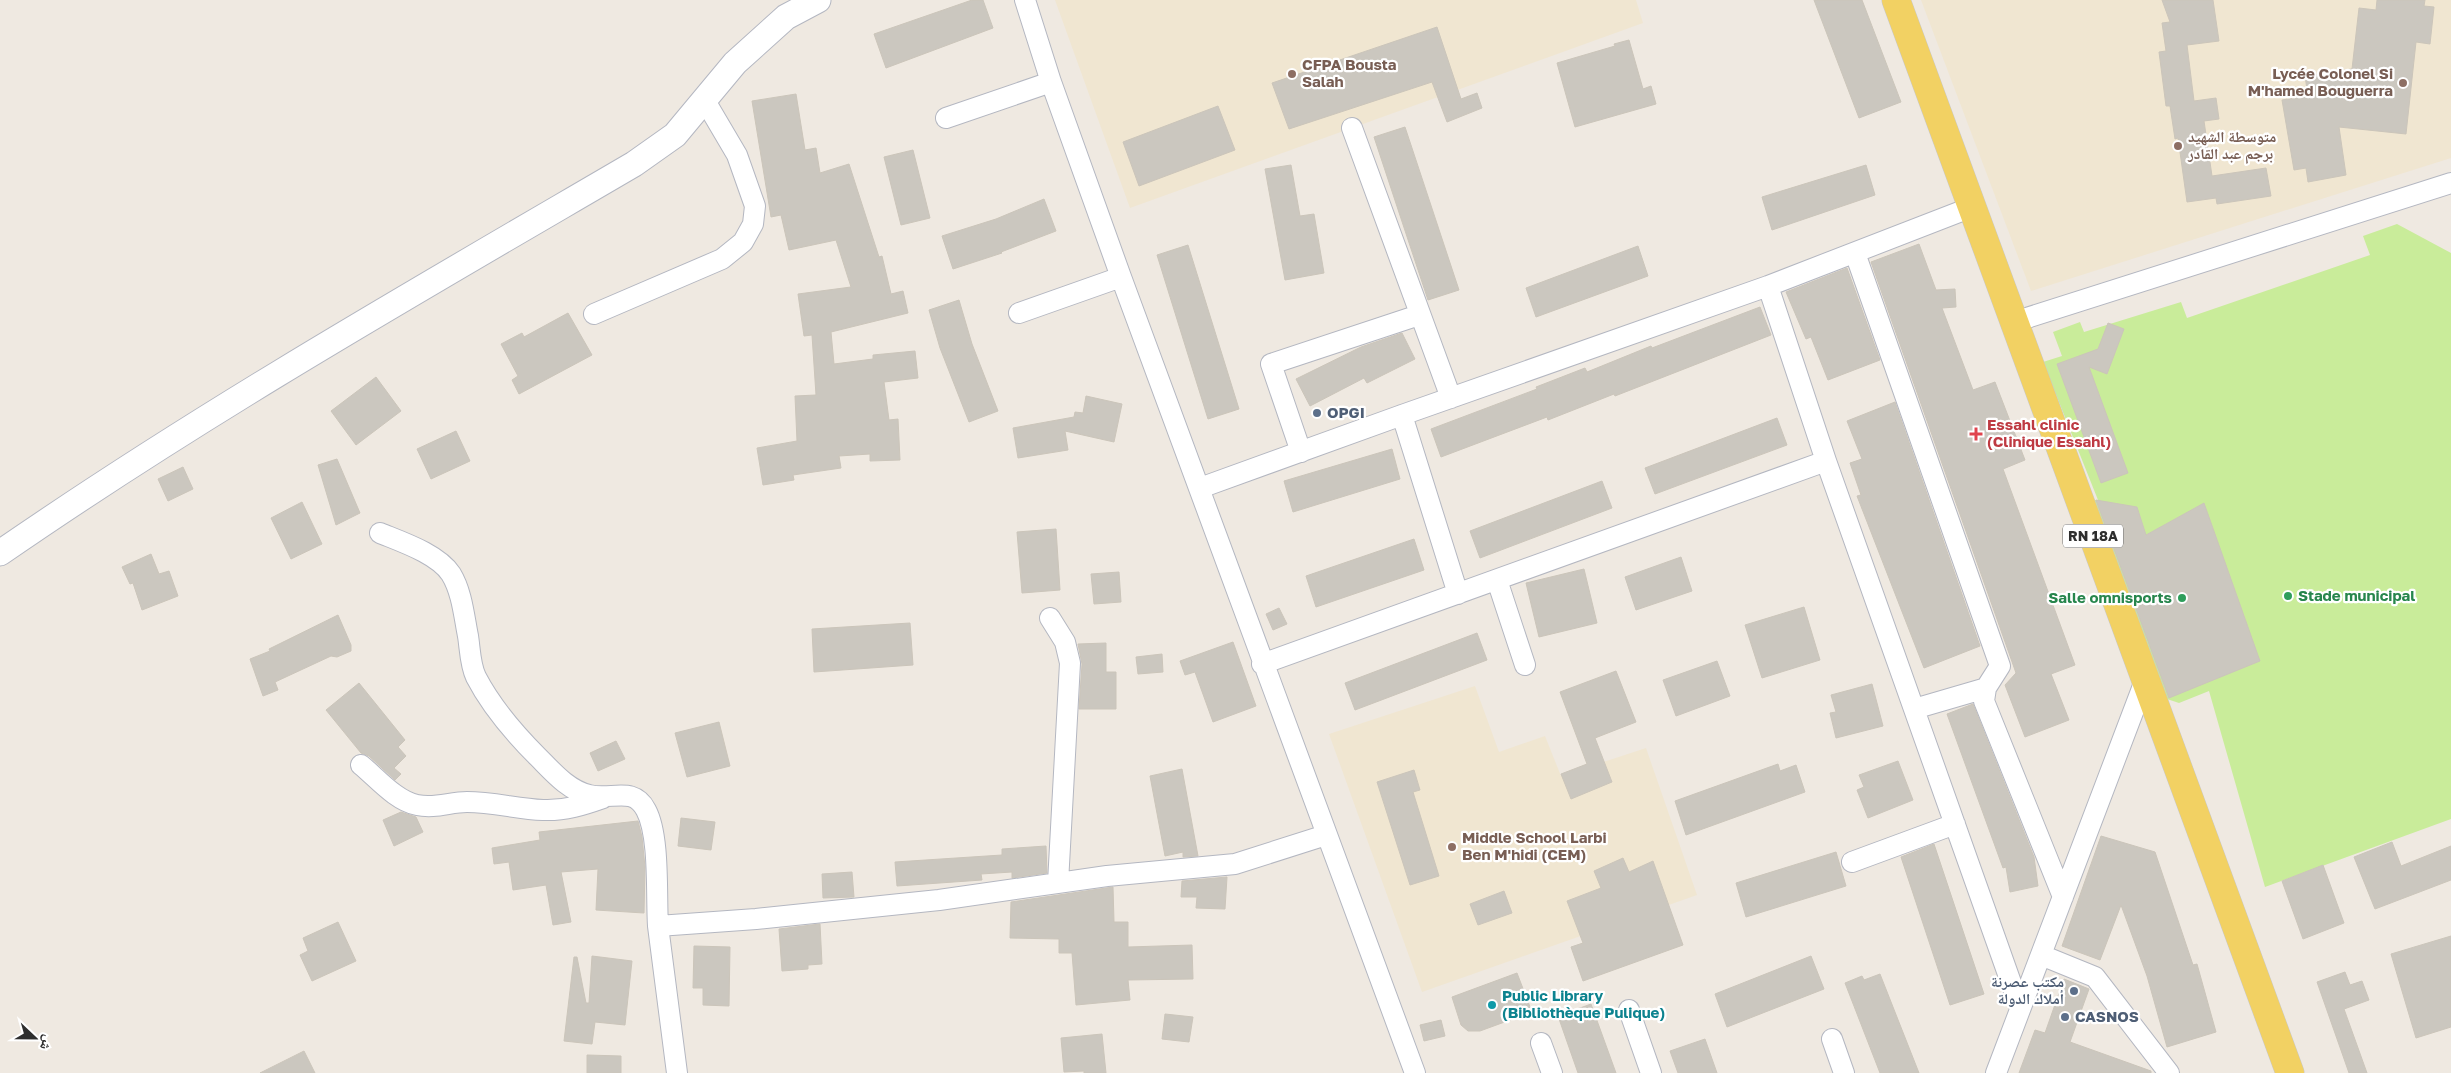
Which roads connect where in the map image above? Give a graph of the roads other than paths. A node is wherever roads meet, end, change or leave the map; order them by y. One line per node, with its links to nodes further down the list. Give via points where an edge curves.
1 (818, 0): 5 (street, via 786,17 735,63)
2 (1025, 0): 4 (street)
3 (1896, 0): 9 (main road, RN 18A)
4 (1051, 82): 6 (street); 11 (street)
5 (704, 99): 13 (street, via 737,155 755,206 753,224 743,242 722,259); 23 (street, via 675,135 634,164 343,333 65,508)
6 (946, 118)
7 (1352, 128): 15 (street)
8 (2451, 184): 16 (street)
9 (1972, 207): 10 (street); 16 (main road, RN 18A)
10 (1854, 253): 12 (street); 30 (street, via 2000,666)
11 (1121, 277): 14 (street); 21 (street)
12 (1768, 286): 17 (street); 20 (street)
13 (594, 314)
14 (1019, 314)
15 (1419, 314): 17 (street); 19 (street, via 1271,364)
16 (2014, 322): 29 (main road, RN 18A)
17 (1451, 398): 18 (street)
18 (1402, 415): 19 (street); 25 (street)
19 (1301, 452): 21 (street)
20 (1826, 462): 24 (street); 31 (street)
21 (1200, 488): 27 (street)
22 (380, 533): 33 (street, via 430,555 451,573 460,595 475,675 501,715 570,787 588,795)
23 (0, 553)
24 (1497, 580): 25 (street); 28 (street)
25 (1458, 594): 27 (street)
26 (1050, 618): 37 (street, via 1065,642 1070,663)
27 (1262, 664): 35 (street)
28 (1525, 665)
29 (2146, 678): 38 (street); 52 (main road, RN 18A)
30 (1986, 688): 31 (street); 38 (street, via 1984,701)
31 (1914, 708): 34 (street)
32 (362, 765): 33 (street, via 400,797 416,805 439,807 486,802 544,810 573,809)
33 (608, 797): 39 (street, via 624,795 636,798 653,826)
34 (1954, 824): 36 (street); 41 (street)
35 (1326, 835): 37 (street, via 1235,864); 46 (street)
36 (1852, 862)
37 (1058, 883): 39 (street, via 919,902)
38 (2063, 897): 40 (street)
39 (658, 926): 45 (street)
40 (2040, 955): 41 (street); 51 (street, via 2095,977)
41 (2020, 1008): 50 (street)
42 (1629, 1010): 48 (street)
43 (1832, 1039): 49 (street)
44 (1541, 1043): 47 (street)
45 (677, 1073)
46 (1415, 1073)
47 (1552, 1073)
48 (1651, 1073)
49 (1844, 1073)
50 (1996, 1073)
51 (2169, 1073)
52 (2290, 1073)

